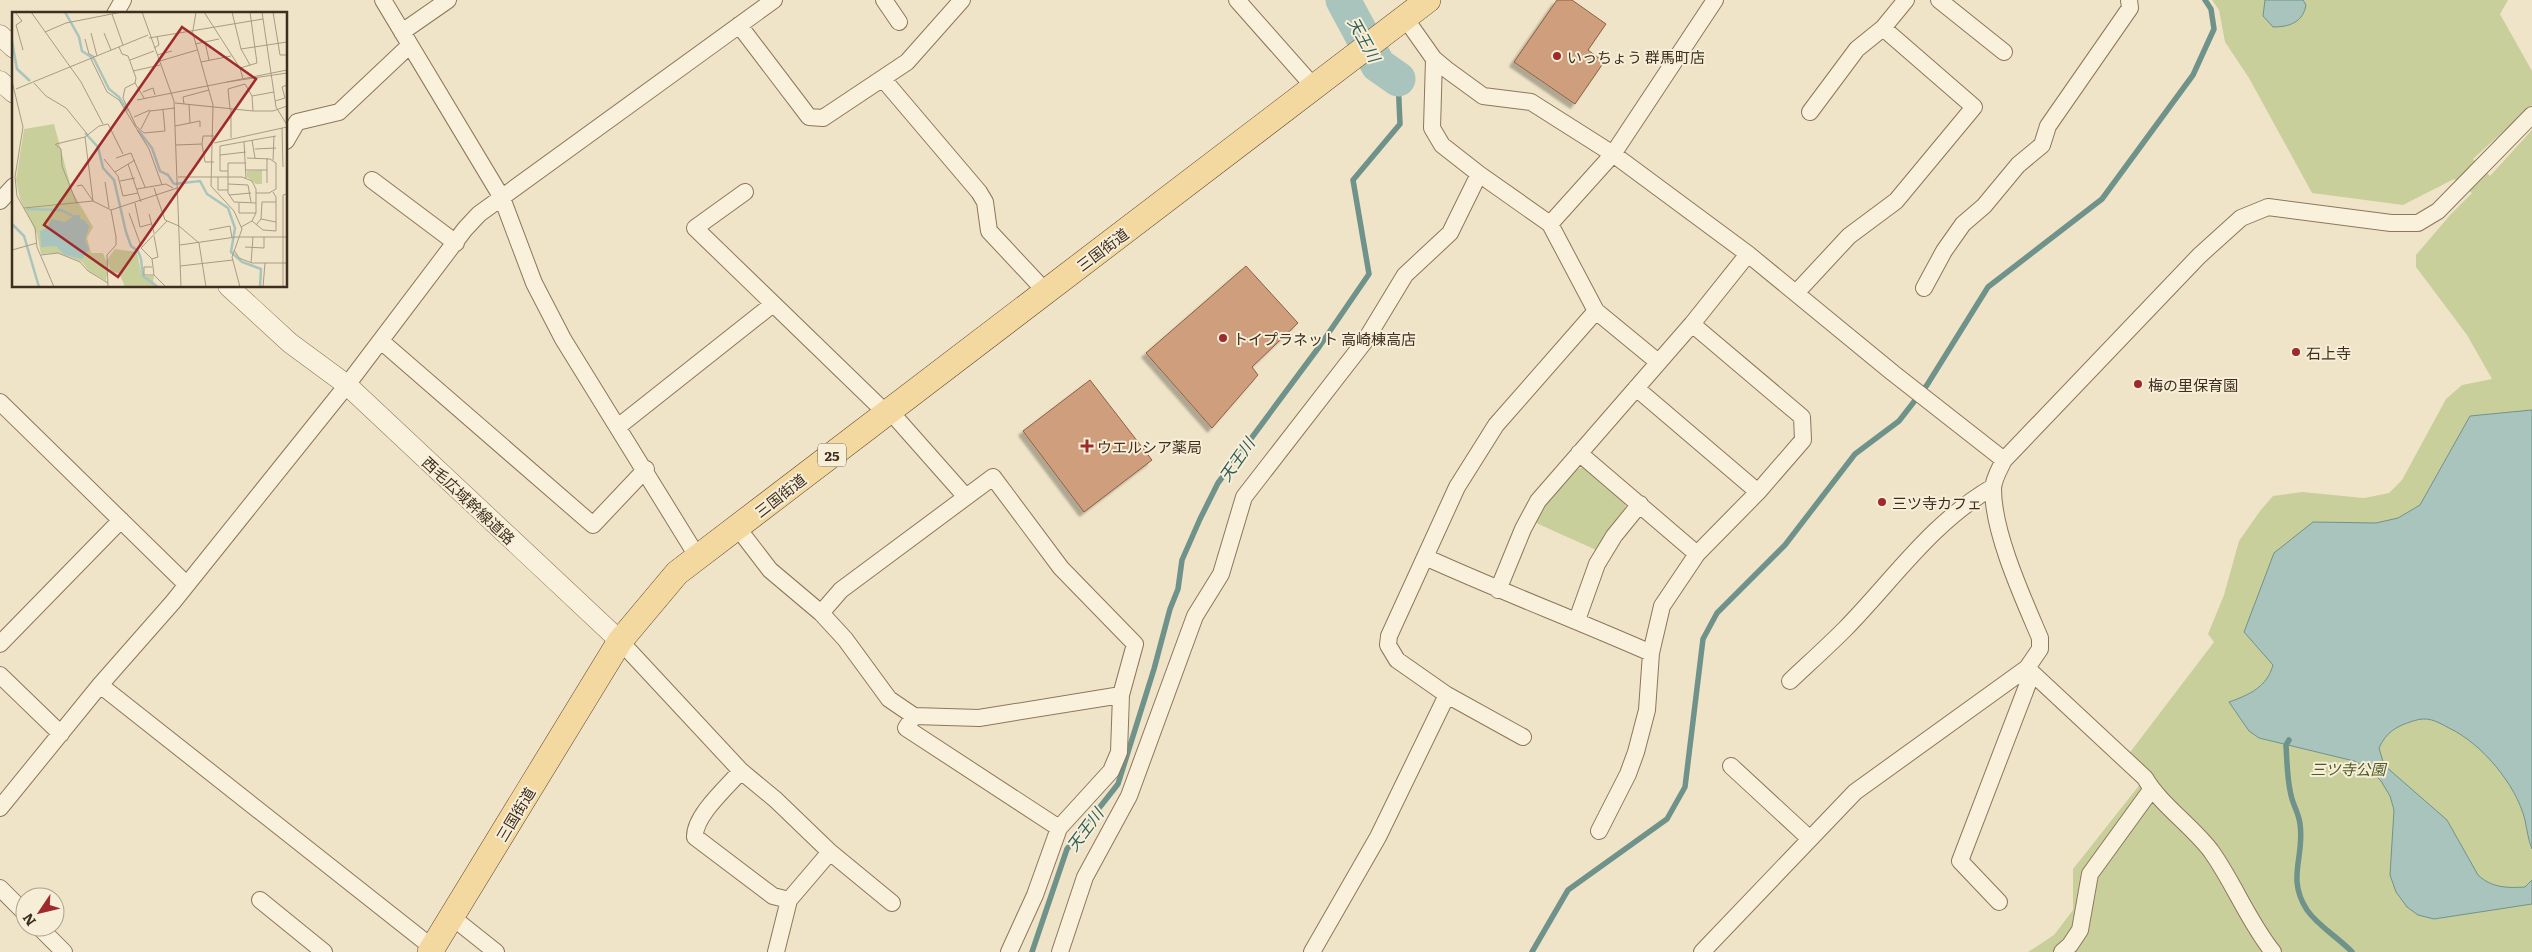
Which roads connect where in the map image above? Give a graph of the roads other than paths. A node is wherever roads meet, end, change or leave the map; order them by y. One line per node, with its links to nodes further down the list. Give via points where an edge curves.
1 (123, 0): 13 (street)
2 (383, 0): 19 (street)
3 (448, 0): 19 (street)
4 (774, 0): 16 (street)
5 (884, 0): 15 (street)
6 (962, 0): 23 (street, via 907,62)
7 (1237, 0): 25 (street)
8 (1428, 0): 14 (main road, 25)
9 (1715, 0): 30 (street)
10 (1906, 0): 17 (street)
11 (1939, 0): 21 (street)
12 (2129, 0): 42 (street, via 2130,8 2048,126 2042,145 2018,165 1984,206 1963,224)
13 (116, 12)
14 (1405, 18): 22 (street); 25 (main road, 25)
15 (899, 22)
16 (739, 25): 23 (street, via 809,116 823,118); 35 (street)
17 (1883, 28): 27 (street, via 1857,49); 44 (street, via 1974,107 1896,201 1849,236)
18 (0, 35): 20 (street)
19 (406, 38): 29 (street, via 339,112 297,122); 35 (street)
20 (12, 46)
21 (2004, 52)
22 (1434, 59): 30 (street, via 1483,96 1532,102); 31 (street, via 1432,128 1442,145)
23 (883, 79): 43 (street, via 979,192 985,202 989,231)
24 (0, 81): 26 (street)
25 (1314, 87): 43 (main road, 三国街道 / 25)
26 (12, 91)
27 (1810, 112)
28 (2532, 115): 57 (street, via 2438,211 2418,223 2391,223 2268,207 2241,218 2199,256)
29 (288, 138)
30 (1613, 154): 37 (street); 39 (street)
31 (1479, 174): 37 (street); 106 (street, via 1450,233 1405,275 1365,340 1244,496 1221,574 1195,616 1129,796 1085,877)
32 (372, 180): 38 (street)
33 (12, 188): 36 (street)
34 (744, 192): 45 (street, via 695,228)
35 (502, 198): 38 (street, via 479,214); 55 (street, via 534,283 564,339)
36 (0, 201)
37 (1550, 224): 46 (street)
38 (456, 243): 48 (street)
39 (1748, 254): 44 (street); 47 (street)
40 (230, 288): 49 (street, 西毛広域幹線道路, via 290,343)
41 (248, 288): 49 (street, 西毛広域幹線道路)
42 (1924, 288)
43 (1046, 292): 54 (main road, 三国街道 / 25)
44 (1796, 293): 57 (street)
45 (773, 304): 54 (street); 55 (street)
46 (1596, 311): 50 (street); 67 (street, via 1496,425 1457,487)
47 (1692, 324): 50 (street); 60 (street, via 1802,417 1803,440)
48 (381, 341): 51 (street); 58 (street, via 593,525)
49 (316, 362): 51 (street, 西毛広域幹線道路)
50 (1658, 362): 52 (street)
51 (347, 386): 68 (street); 72 (street, 西毛広域幹線道路)
52 (1636, 388): 56 (street); 60 (street)
53 (0, 402): 63 (street)
54 (887, 412): 61 (street); 64 (main road, 三国街道 / 25)
55 (619, 426): 58 (street)
56 (1579, 452): 62 (street); 69 (street, via 1531,512)
57 (2004, 460): 59 (street)
58 (646, 469): 66 (street)
59 (1993, 487): 75 (street, via 2014,576 2040,638 2040,649); 77 (street, via 1930,535 1845,628)
60 (1758, 492): 65 (street)
61 (966, 497): 70 (street, via 841,590); 79 (street, via 993,477 1061,568 1135,644)
62 (1640, 504): 65 (street); 71 (street, via 1597,564)
63 (121, 520): 68 (street); 73 (street)
64 (737, 527): 66 (main road, 三国街道 / 25); 70 (street, via 770,570)
65 (1697, 554): 74 (street, via 1662,606)
66 (698, 556): 72 (main road, 三国街道 / 25, via 677,573)
67 (1425, 557): 69 (street); 80 (street, via 1392,627 1388,645 1397,660)
68 (186, 584): 78 (street)
69 (1498, 590): 71 (street)
70 (821, 613): 81 (street, via 845,639 889,699)
71 (1576, 620): 74 (street)
72 (620, 641): 85 (street); 98 (main road, 三国街道 / 25)
73 (0, 644)
74 (1651, 653): 89 (street, via 1647,710 1636,752)
75 (2030, 670): 86 (street, via 2145,778); 90 (street, via 1855,792); 95 (street, via 1960,861)
76 (0, 676): 82 (street)
77 (1790, 681)
78 (100, 685): 82 (street); 100 (street)
79 (1121, 695): 81 (street, via 979,718); 88 (street, via 1120,752 1111,771)
80 (1447, 695): 83 (street); 107 (street, via 1378,837)
81 (914, 716): 88 (street, via 906,728)
82 (61, 734): 87 (street)
83 (1523, 737)
84 (1731, 766): 90 (street)
85 (740, 771): 91 (street, via 776,800); 94 (street, via 700,819 695,828 696,837 773,896)
86 (2152, 790): 109 (street, via 2090,874 2080,930); 110 (street, via 2186,822 2210,851)
87 (0, 808)
88 (1059, 828): 105 (street, via 1035,895)
89 (1599, 831)
90 (1810, 839): 108 (street)
91 (830, 852): 94 (street); 97 (street)
92 (0, 888): 96 (street)
93 (260, 900): 102 (street)
94 (789, 900): 104 (street)
95 (1999, 902)
96 (15, 903)
97 (892, 903)
98 (452, 917): 100 (main road, 三国街道 / 25); 103 (street)
99 (49, 937): 101 (street)
100 (432, 950)
101 (64, 952)
102 (324, 952)
103 (496, 952)
104 (776, 952)
105 (1009, 952)
106 (1060, 952)
107 (1312, 952)
108 (1702, 952)
109 (2062, 952)
110 (2273, 952)

